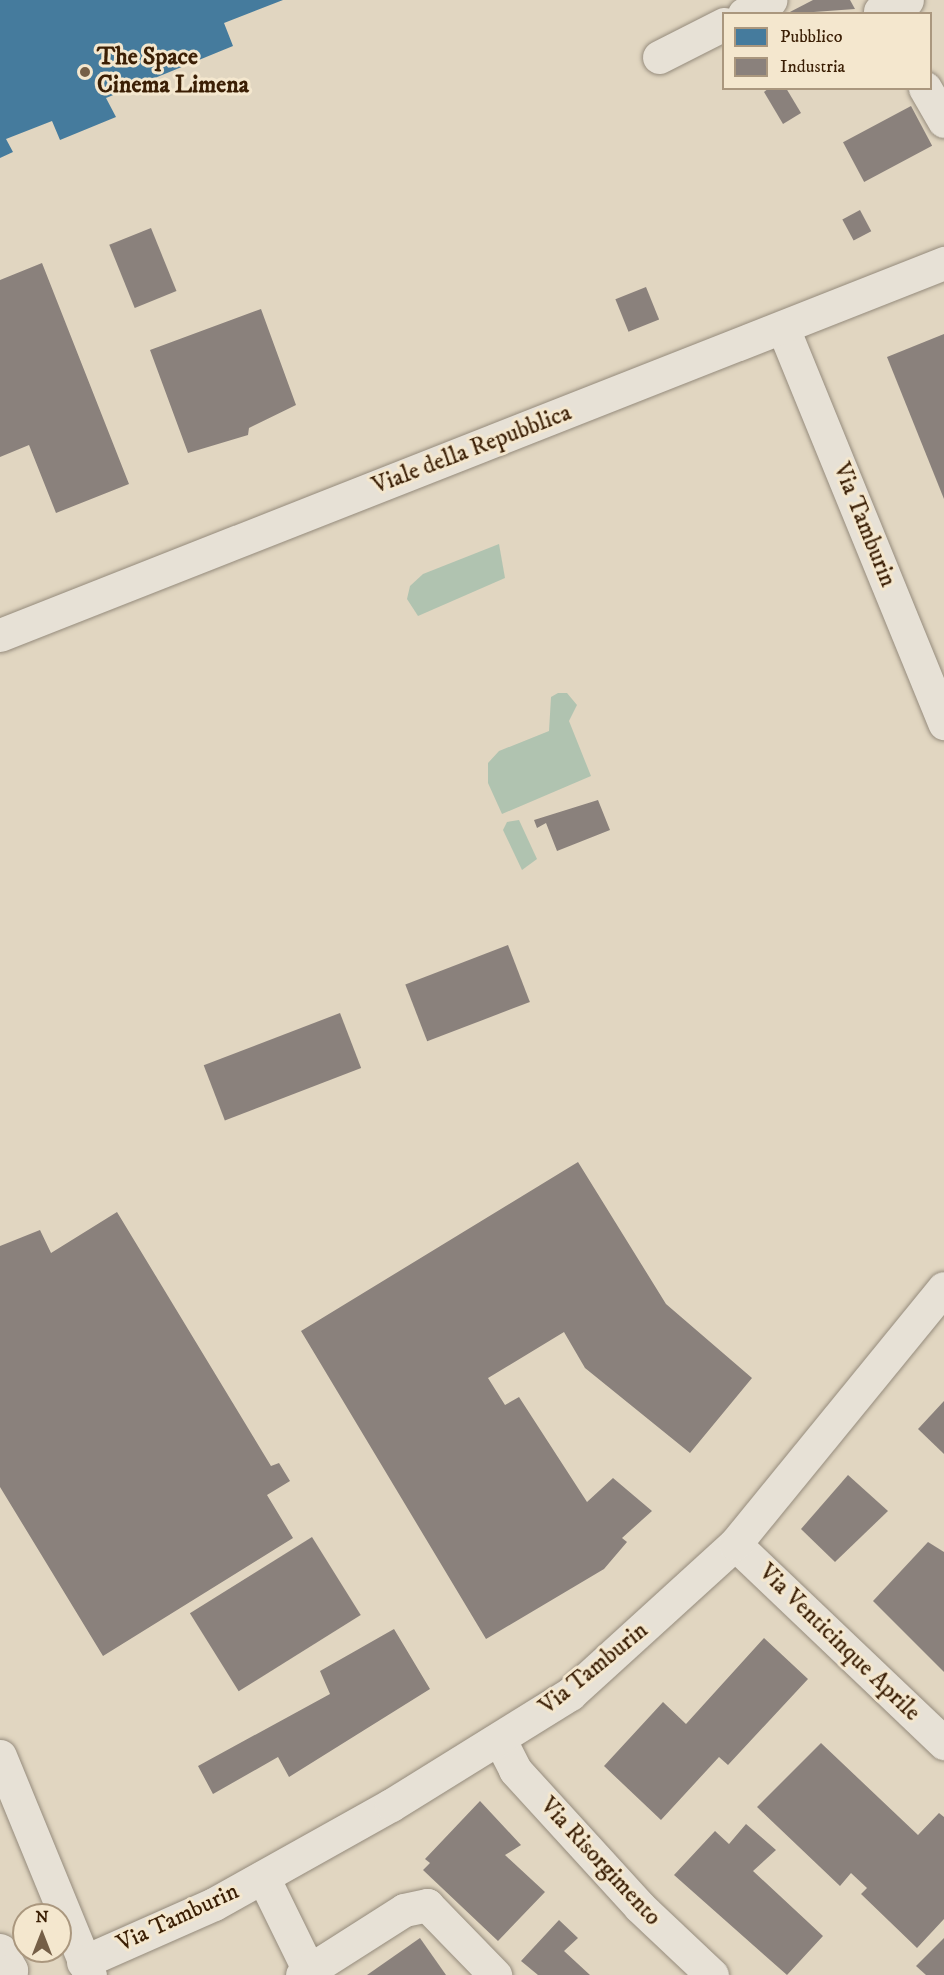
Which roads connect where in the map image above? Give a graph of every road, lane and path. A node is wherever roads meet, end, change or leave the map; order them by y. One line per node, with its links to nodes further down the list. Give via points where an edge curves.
1 (770, 0): 2 (street)
2 (748, 12)
3 (722, 25): 4 (street)
4 (659, 57)
5 (926, 90): 6 (street)
6 (944, 122)
7 (944, 263): 8 (street, Viale della Repubblica)
8 (783, 328): 9 (street, Viale della Repubblica); 10 (street, Via Tamburin)
9 (0, 635)
10 (944, 723)
11 (944, 1288): 12 (street, Via Tamburin)
12 (735, 1544): 13 (street, Via Tamburin, via 570,1694); 14 (street, Via Venticinque Aprile)
13 (500, 1740): 17 (street, Via Tamburin); 23 (street, Via Risorgimento, via 515,1770 639,1907)
14 (944, 1743)
15 (0, 1756): 16 (street)
16 (8, 1801): 19 (street)
17 (263, 1877): 19 (street, Via Tamburin); 20 (street)
18 (0, 1950): 21 (street, via 11,1971)
19 (86, 1969)
20 (306, 1973): 22 (street, via 396,1915 427,1905)
21 (3, 1975)
22 (495, 1975)
23 (712, 1975)

